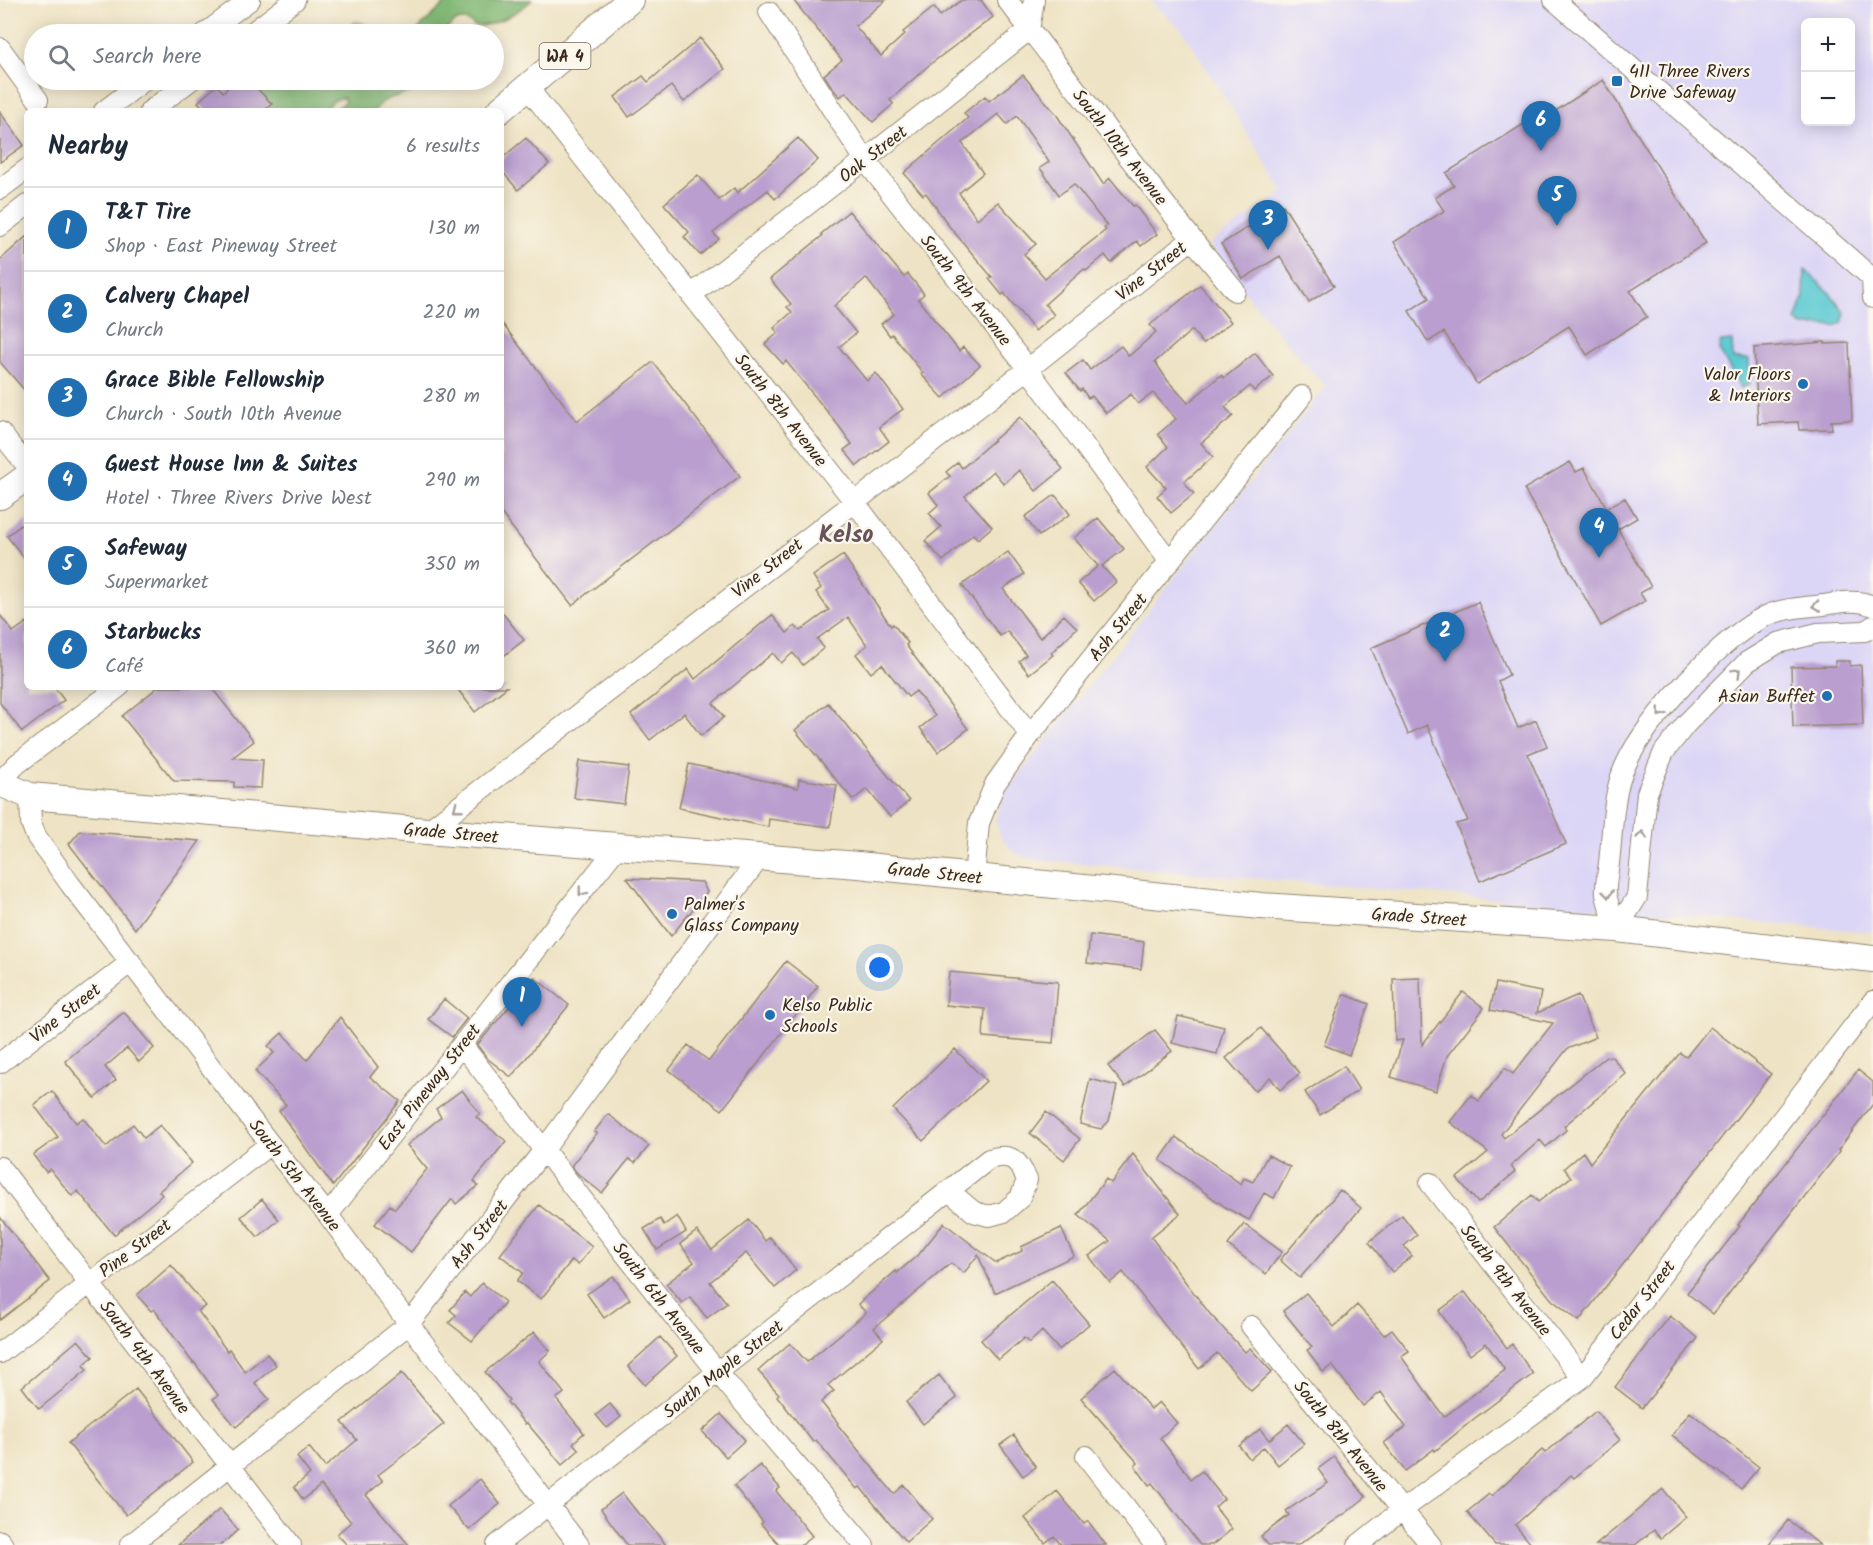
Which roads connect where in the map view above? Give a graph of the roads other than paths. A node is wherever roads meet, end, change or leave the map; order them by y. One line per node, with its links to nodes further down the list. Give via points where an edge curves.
1 (250, 0): 8 (street)
2 (295, 0): 9 (street)
3 (630, 0): 13 (main road, WA 4)
4 (1007, 0): 10 (street, South 10th Avenue)
5 (1034, 0): 10 (street)
6 (1554, 0): 29 (street, via 1872,278)
7 (769, 12): 21 (street, South 9th Avenue)
8 (218, 24)
9 (263, 24)
10 (1029, 30): 21 (street, Oak Street); 26 (street, South 10th Avenue)
11 (0, 48): 12 (street)
12 (24, 81)
13 (528, 88): 20 (main road, WA 4); 28 (street, South 8th Avenue)
14 (31, 90): 17 (street)
15 (132, 90): 18 (street)
16 (178, 90): 19 (street)
17 (38, 100)
18 (108, 108)
19 (154, 108)
20 (503, 108)
21 (865, 160): 28 (street, Oak Street); 30 (street, South 9th Avenue)
22 (24, 171): 23 (street)
23 (0, 189)
24 (24, 207): 25 (street)
25 (0, 226)
26 (1192, 239): 27 (street, South 10th Avenue); 30 (street, Vine Street)
27 (1235, 291)
28 (691, 295): 36 (street, South 8th Avenue)
29 (1873, 298)
30 (1028, 369): 36 (street, Vine Street); 37 (street, South 9th Avenue)
31 (1302, 396): 37 (street, Ash Street)
32 (0, 432): 33 (street)
33 (24, 462)
34 (24, 479): 35 (main road)
35 (0, 496)
36 (854, 501): 41 (street, South 8th Avenue); 44 (street, Vine Street, one-way to 44)
37 (1170, 562): 41 (street, Ash Street)
38 (1873, 606): 48 (street, one-way to 48, via 1840,602 1787,609 1748,626 1697,670 1634,746 1618,787 1606,893)
39 (1873, 626): 48 (street, one-way to 39, via 1637,897 1647,793 1664,752 1686,724 1747,662 1778,643 1818,633 1865,631)
40 (115, 690): 42 (street, via 17,764)
41 (1030, 735): 47 (street, Ash Street, via 995,784 979,823)
42 (0, 782): 43 (main road, Grade Street)
43 (30, 796): 44 (main road, Grade Street); 50 (street, South 5th Avenue, via 36,836)
44 (427, 831): 45 (main road, Grade Street)
45 (618, 846): 46 (main road, Grade Street); 52 (street, East Pineway Street, one-way to 52)
46 (760, 857): 47 (main road, Grade Street); 55 (street, Ash Street)
47 (974, 878): 48 (main road, Grade Street, via 1261,906)
48 (1617, 929): 49 (main road, Grade Street)
49 (1873, 959)
50 (131, 962): 53 (street, Vine Street); 54 (street, South 5th Avenue)
51 (1873, 1001): 65 (street, Cedar Street)
52 (462, 1045): 55 (street, South 6th Avenue); 59 (street, East Pineway Street)
53 (0, 1063)
54 (270, 1144): 59 (street, South 5th Avenue); 60 (street, Pine Street)
55 (543, 1151): 61 (street, Ash Street); 64 (street, South 6th Avenue)
56 (0, 1167): 60 (street, South 4th Avenue)
57 (1430, 1183): 65 (street, South 9th Avenue)
58 (949, 1191): 64 (street, South Maple Street)
59 (328, 1215): 61 (street, South 5th Avenue)
60 (89, 1283): 63 (street, Pine Street); 67 (street, South 4th Avenue)
61 (409, 1324): 67 (street, Ash Street); 68 (street, South 5th Avenue)
62 (1251, 1326): 69 (street, South 8th Avenue)
63 (0, 1353)
64 (718, 1373): 68 (street, South Maple Street); 74 (street, South 6th Avenue)
65 (1582, 1378): 69 (street, Cedar Street)
66 (1086, 1456): 75 (street)
67 (229, 1467): 70 (street, Ash Street); 71 (street, South 4th Avenue)
68 (548, 1505): 72 (street, South Maple Street); 73 (street, South 5th Avenue)
69 (1402, 1510): 76 (street, Cedar Street); 77 (street, South 8th Avenue)
70 (130, 1545)
71 (291, 1545)
72 (497, 1545)
73 (579, 1545)
74 (864, 1545)
75 (1155, 1545)
76 (1358, 1545)
77 (1431, 1545)

